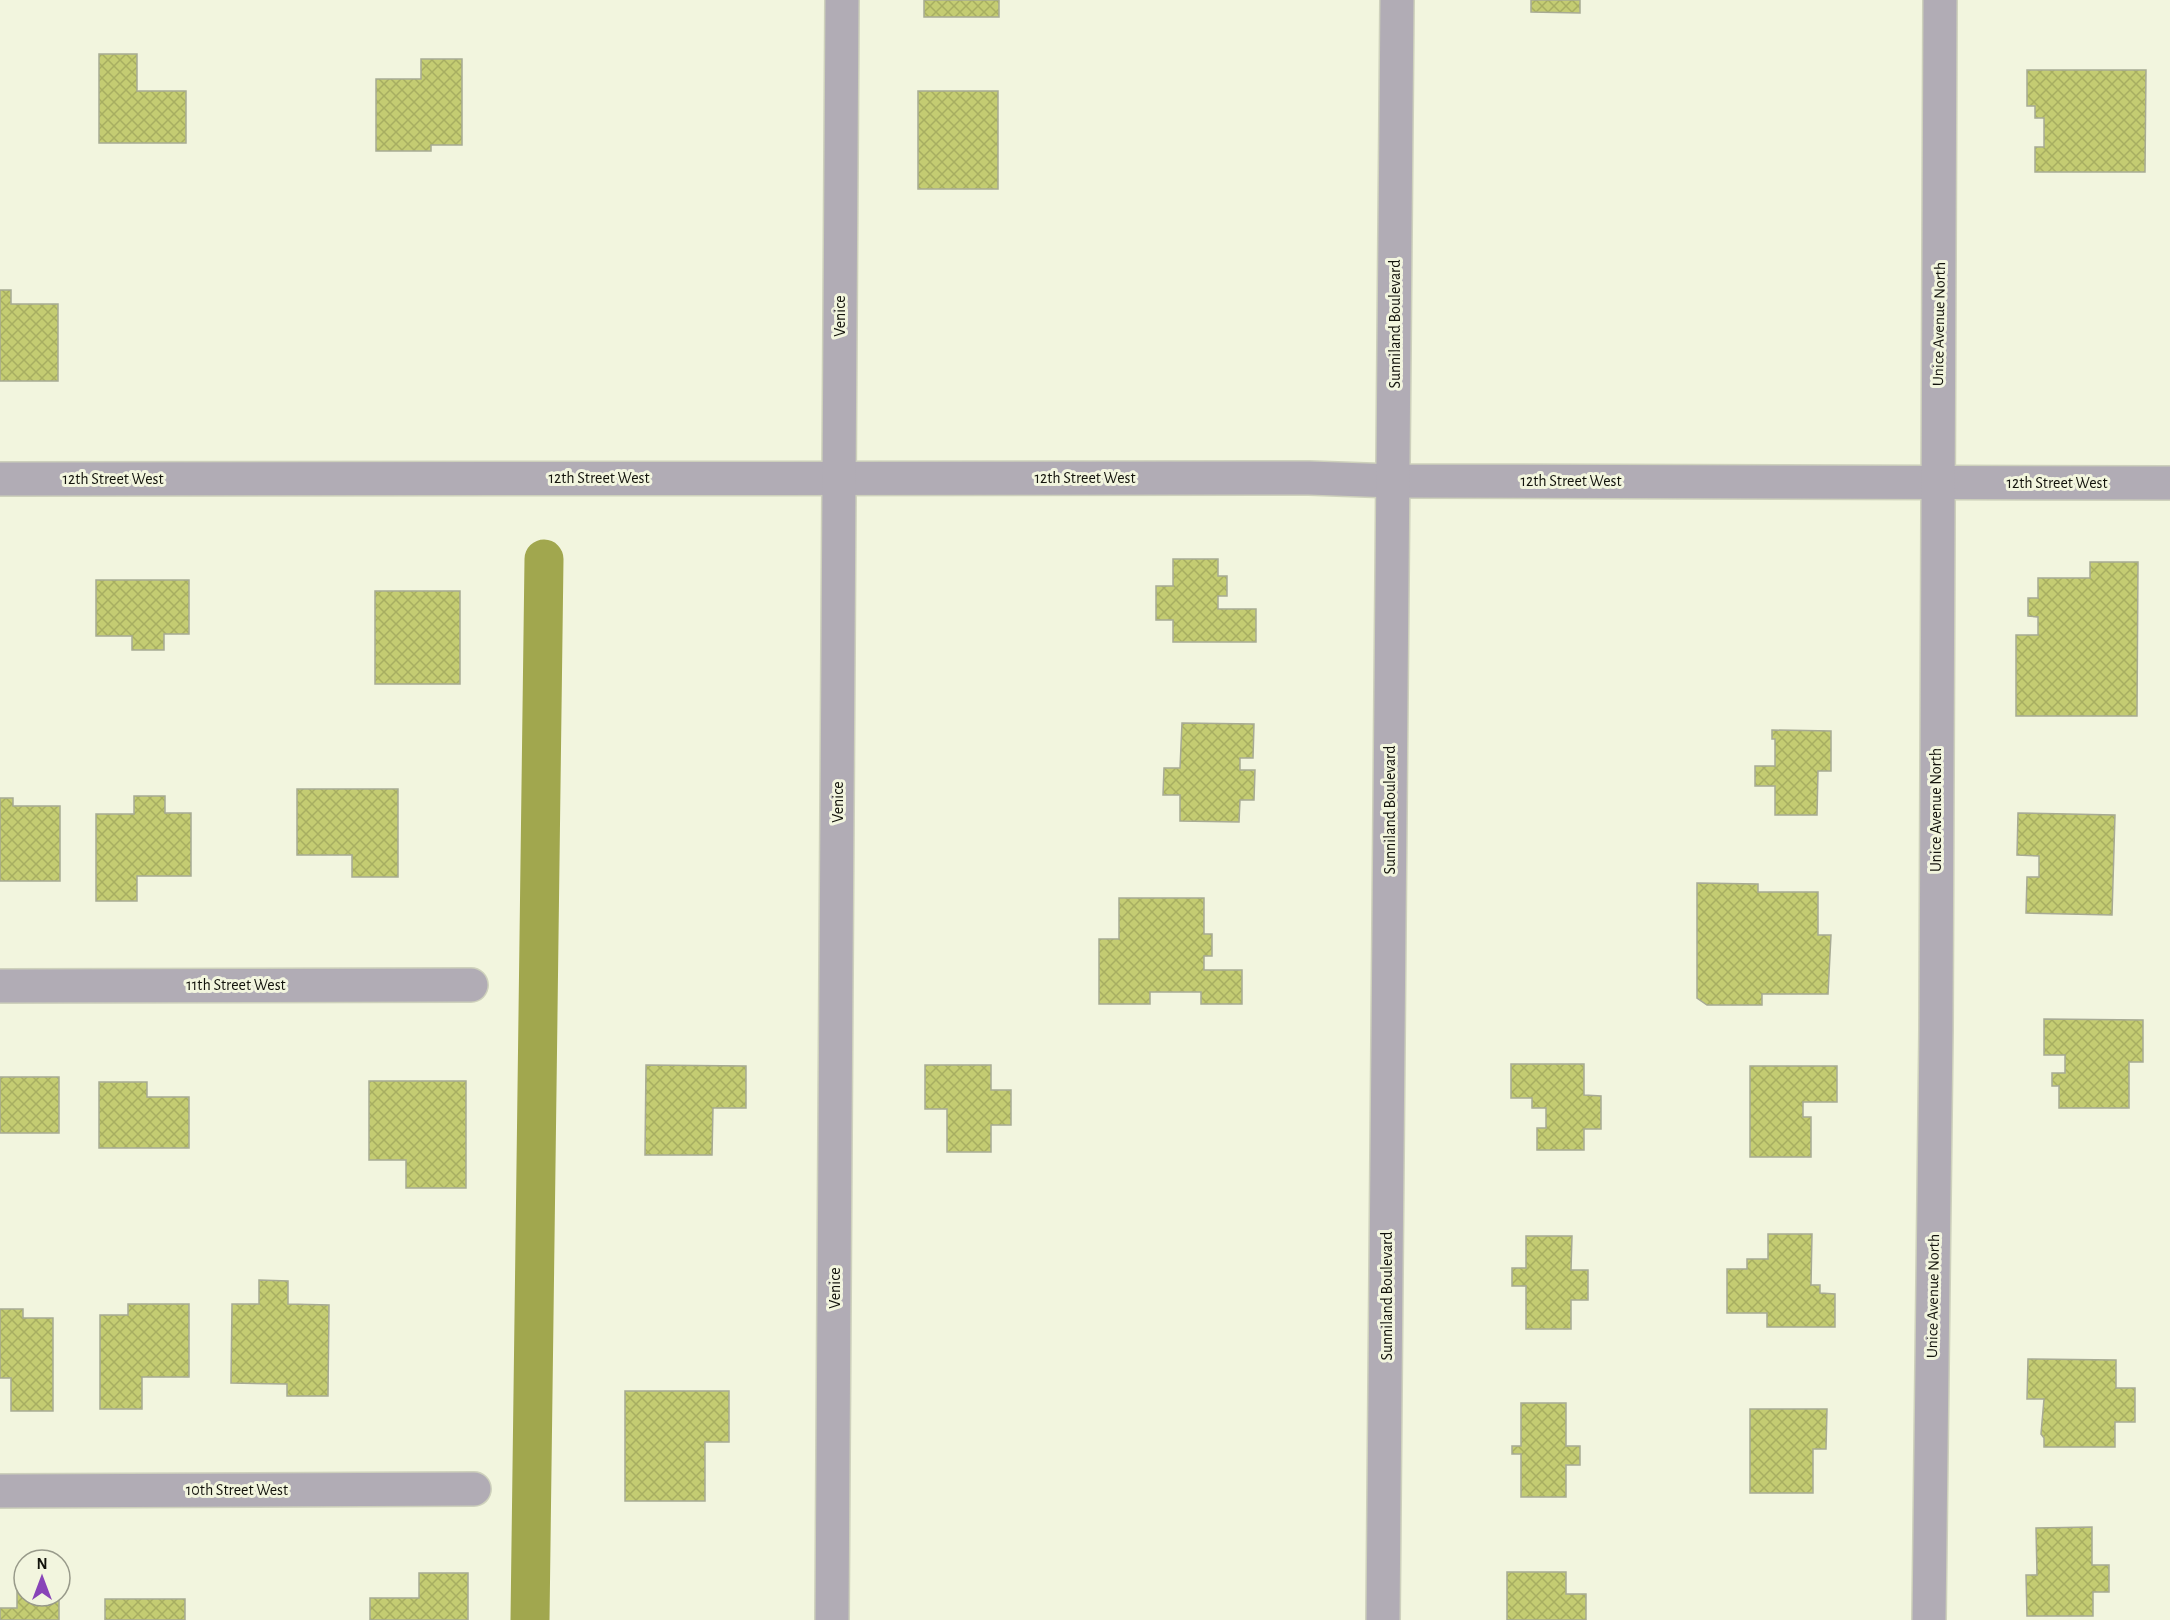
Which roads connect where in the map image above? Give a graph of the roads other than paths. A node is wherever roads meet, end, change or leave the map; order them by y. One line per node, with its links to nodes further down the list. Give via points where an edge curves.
1 (842, 0): 4 (street, Venice)
2 (1397, 0): 6 (street, Sunniland Boulevard)
3 (1940, 0): 7 (street, Unice Avenue North)
4 (837, 478): 5 (street, 12th Street West); 6 (street, 12th Street West); 13 (street, Venice, via 839,768)
5 (0, 479)
6 (1394, 481): 7 (street, 12th Street West); 14 (street, Sunniland Boulevard)
7 (1937, 483): 8 (street, 12th Street West); 15 (street, Unice Avenue North)
8 (2170, 483)
9 (471, 985): 10 (street, 11th Street West)
10 (0, 986)
11 (474, 1489): 12 (street, 10th Street West)
12 (0, 1491)
13 (832, 1612)
14 (1383, 1620)
15 (1929, 1620)

